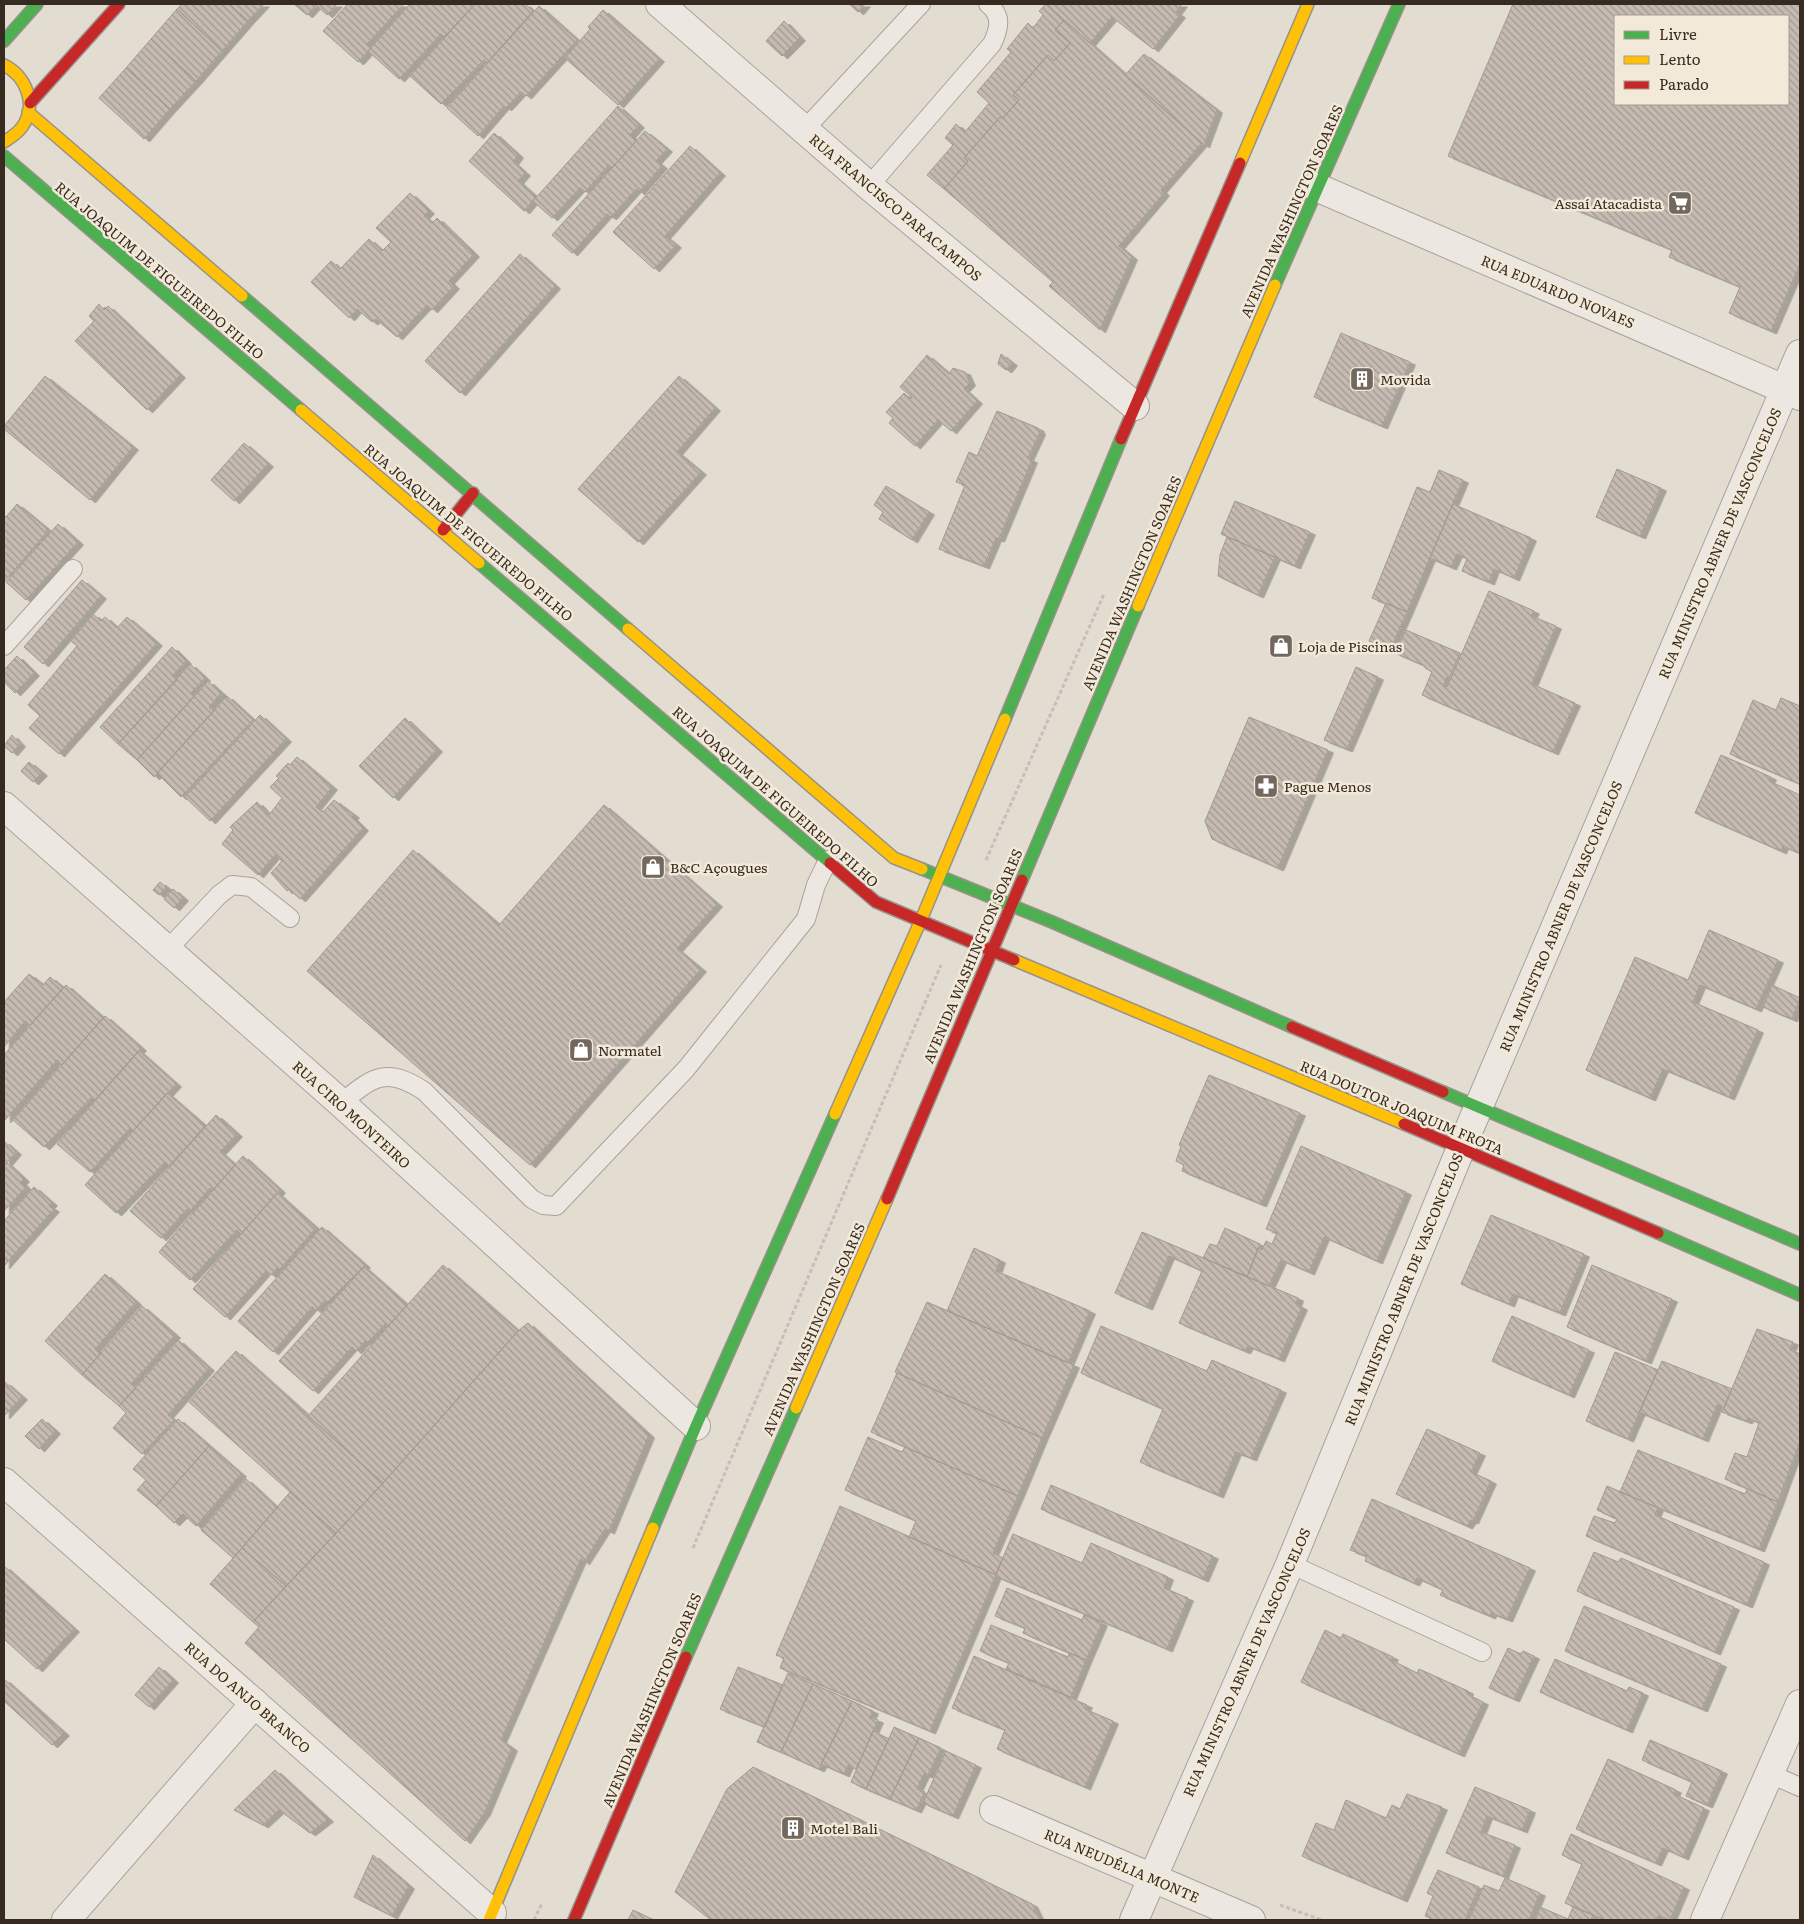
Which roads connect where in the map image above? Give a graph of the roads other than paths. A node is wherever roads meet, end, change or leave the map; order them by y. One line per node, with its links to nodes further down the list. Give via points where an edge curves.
1 (37, 4): 8 (main road)
2 (119, 4): 10 (main road)
3 (660, 4): 11 (street, RUA FRANCISCO PARACAMPOS)
4 (921, 4): 11 (lane)
5 (988, 4): 14 (lane, via 996,10 1000,27 992,44)
6 (1308, 4): 18 (main road)
7 (1399, 4): 15 (main road, AVENIDA WASHINGTON SOARES)
8 (4, 41)
9 (4, 64): 10 (main road, via 24,82)
10 (29, 107): 12 (main road, via 24,125); 19 (main road)
11 (804, 130): 14 (street, RUA FRANCISCO PARACAMPOS)
12 (4, 142)
13 (4, 156): 20 (main road, RUA JOAQUIM DE FIGUEIREDO FILHO)
14 (869, 186): 18 (street, RUA FRANCISCO PARACAMPOS)
15 (1316, 187): 17 (street, RUA EDUARDO NOVAES); 26 (main road, AVENIDA WASHINGTON SOARES)
16 (1800, 354): 17 (street, RUA MINISTRO ABNER DE VASCONCELOS)
17 (1792, 393): 32 (street, RUA MINISTRO ABNER DE VASCONCELOS)
18 (1136, 406): 25 (main road)
19 (472, 493): 20 (main road); 25 (main road, via 894,858)
20 (443, 530): 24 (main road, RUA JOAQUIM DE FIGUEIREDO FILHO)
21 (73, 569): 22 (lane)
22 (4, 646)
23 (4, 806): 30 (street, RUA CIRO MONTEIRO)
24 (828, 860): 28 (main road, RUA JOAQUIM DE FIGUEIREDO FILHO, via 876,902); 31 (lane, via 816,885 806,919 686,1069 556,1206 543,1205 532,1199 424,1091 407,1079 382,1077 363,1085)
25 (938, 876): 26 (main road); 28 (main road)
26 (1010, 905): 29 (main road, AVENIDA WASHINGTON SOARES); 32 (main road)
27 (290, 918): 30 (lane, via 251,887 232,886 219,895)
28 (921, 920): 29 (main road, RUA JOAQUIM DE FIGUEIREDO FILHO); 36 (main road)
29 (991, 949): 33 (main road, RUA DOUTOR JOAQUIM FROTA); 48 (main road, AVENIDA WASHINGTON SOARES, via 839,1312 719,1579)
30 (167, 950): 31 (street, RUA CIRO MONTEIRO)
31 (341, 1103): 36 (street, RUA CIRO MONTEIRO)
32 (1479, 1108): 33 (street, RUA MINISTRO ABNER DE VASCONCELOS); 34 (main road)
33 (1461, 1148): 35 (main road, RUA DOUTOR JOAQUIM FROTA); 38 (street, RUA MINISTRO ABNER DE VASCONCELOS)
34 (1800, 1244)
35 (1800, 1295)
36 (696, 1426): 46 (main road)
37 (4, 1482): 40 (street, RUA DO ANJO BRANCO)
38 (1290, 1564): 39 (lane); 45 (street, RUA MINISTRO ABNER DE VASCONCELOS)
39 (1482, 1652)
40 (256, 1703): 46 (street, RUA DO ANJO BRANCO); 47 (street)
41 (1800, 1704): 42 (street)
42 (1770, 1774): 43 (lane); 51 (street)
43 (1800, 1787)
44 (994, 1810): 45 (street, RUA NEUDÉLIA MONTE)
45 (1152, 1877): 49 (street, RUA MINISTRO ABNER DE VASCONCELOS); 50 (street, RUA NEUDÉLIA MONTE)
46 (490, 1917)
47 (66, 1920)
48 (574, 1920)
49 (1134, 1920)
50 (1251, 1920)
51 (1705, 1920)

